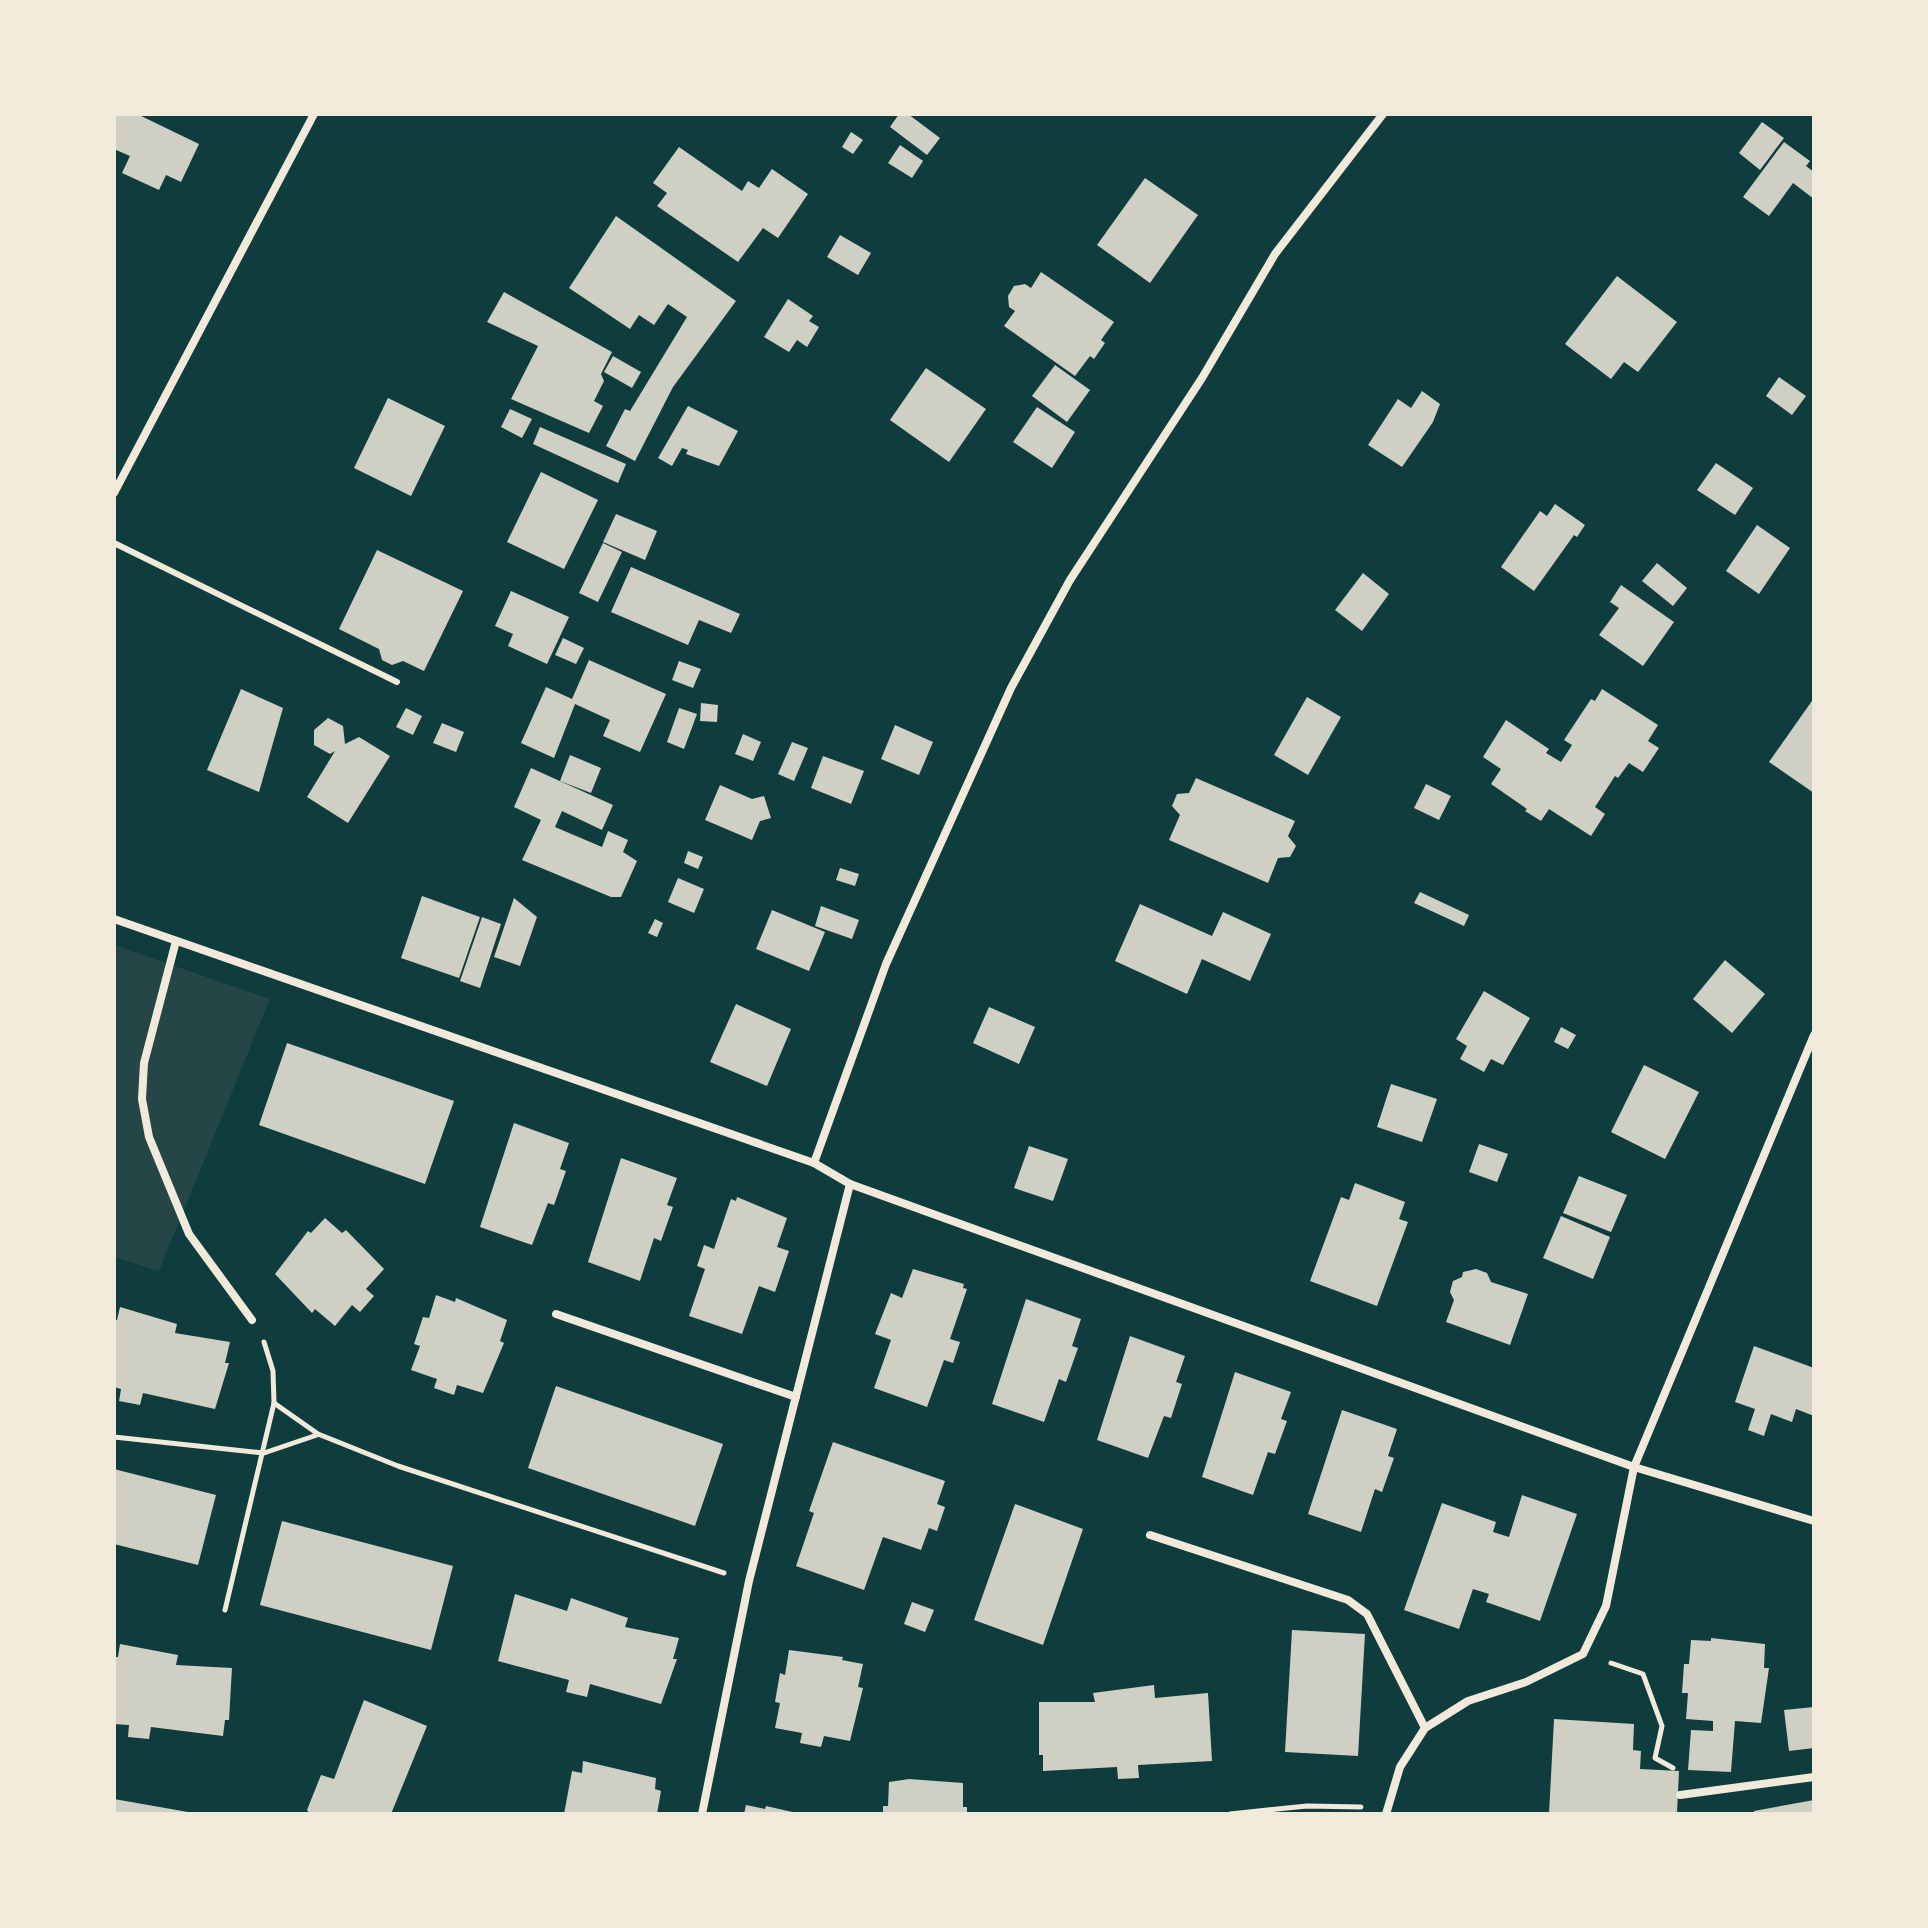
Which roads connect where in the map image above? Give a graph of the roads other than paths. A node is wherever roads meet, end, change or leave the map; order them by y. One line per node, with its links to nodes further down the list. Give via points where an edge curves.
1 (314, 114): 3 (street)
2 (1383, 114): 9 (street, via 1275,254 1040,634 886,964)
3 (114, 493)
4 (114, 543): 5 (lane)
5 (397, 682)
6 (114, 919): 7 (street)
7 (176, 941): 9 (street); 12 (street, via 144,1063 142,1099 149,1137 189,1234)
8 (1814, 1035): 14 (street)
9 (814, 1163): 10 (street)
10 (850, 1184): 13 (street); 14 (street)
11 (556, 1314): 13 (street)
12 (252, 1320)
13 (796, 1397): 21 (street, via 749,1581)
14 (1634, 1467): 15 (street); 17 (street, via 1606,1606 1583,1654 1526,1682 1468,1701)
15 (1814, 1521)
16 (1150, 1535): 17 (street, via 1348,1600 1367,1614)
17 (1425, 1728): 20 (street, via 1400,1767)
18 (1814, 1777): 19 (street)
19 (1680, 1795)
20 (1386, 1811)
21 (702, 1814)

